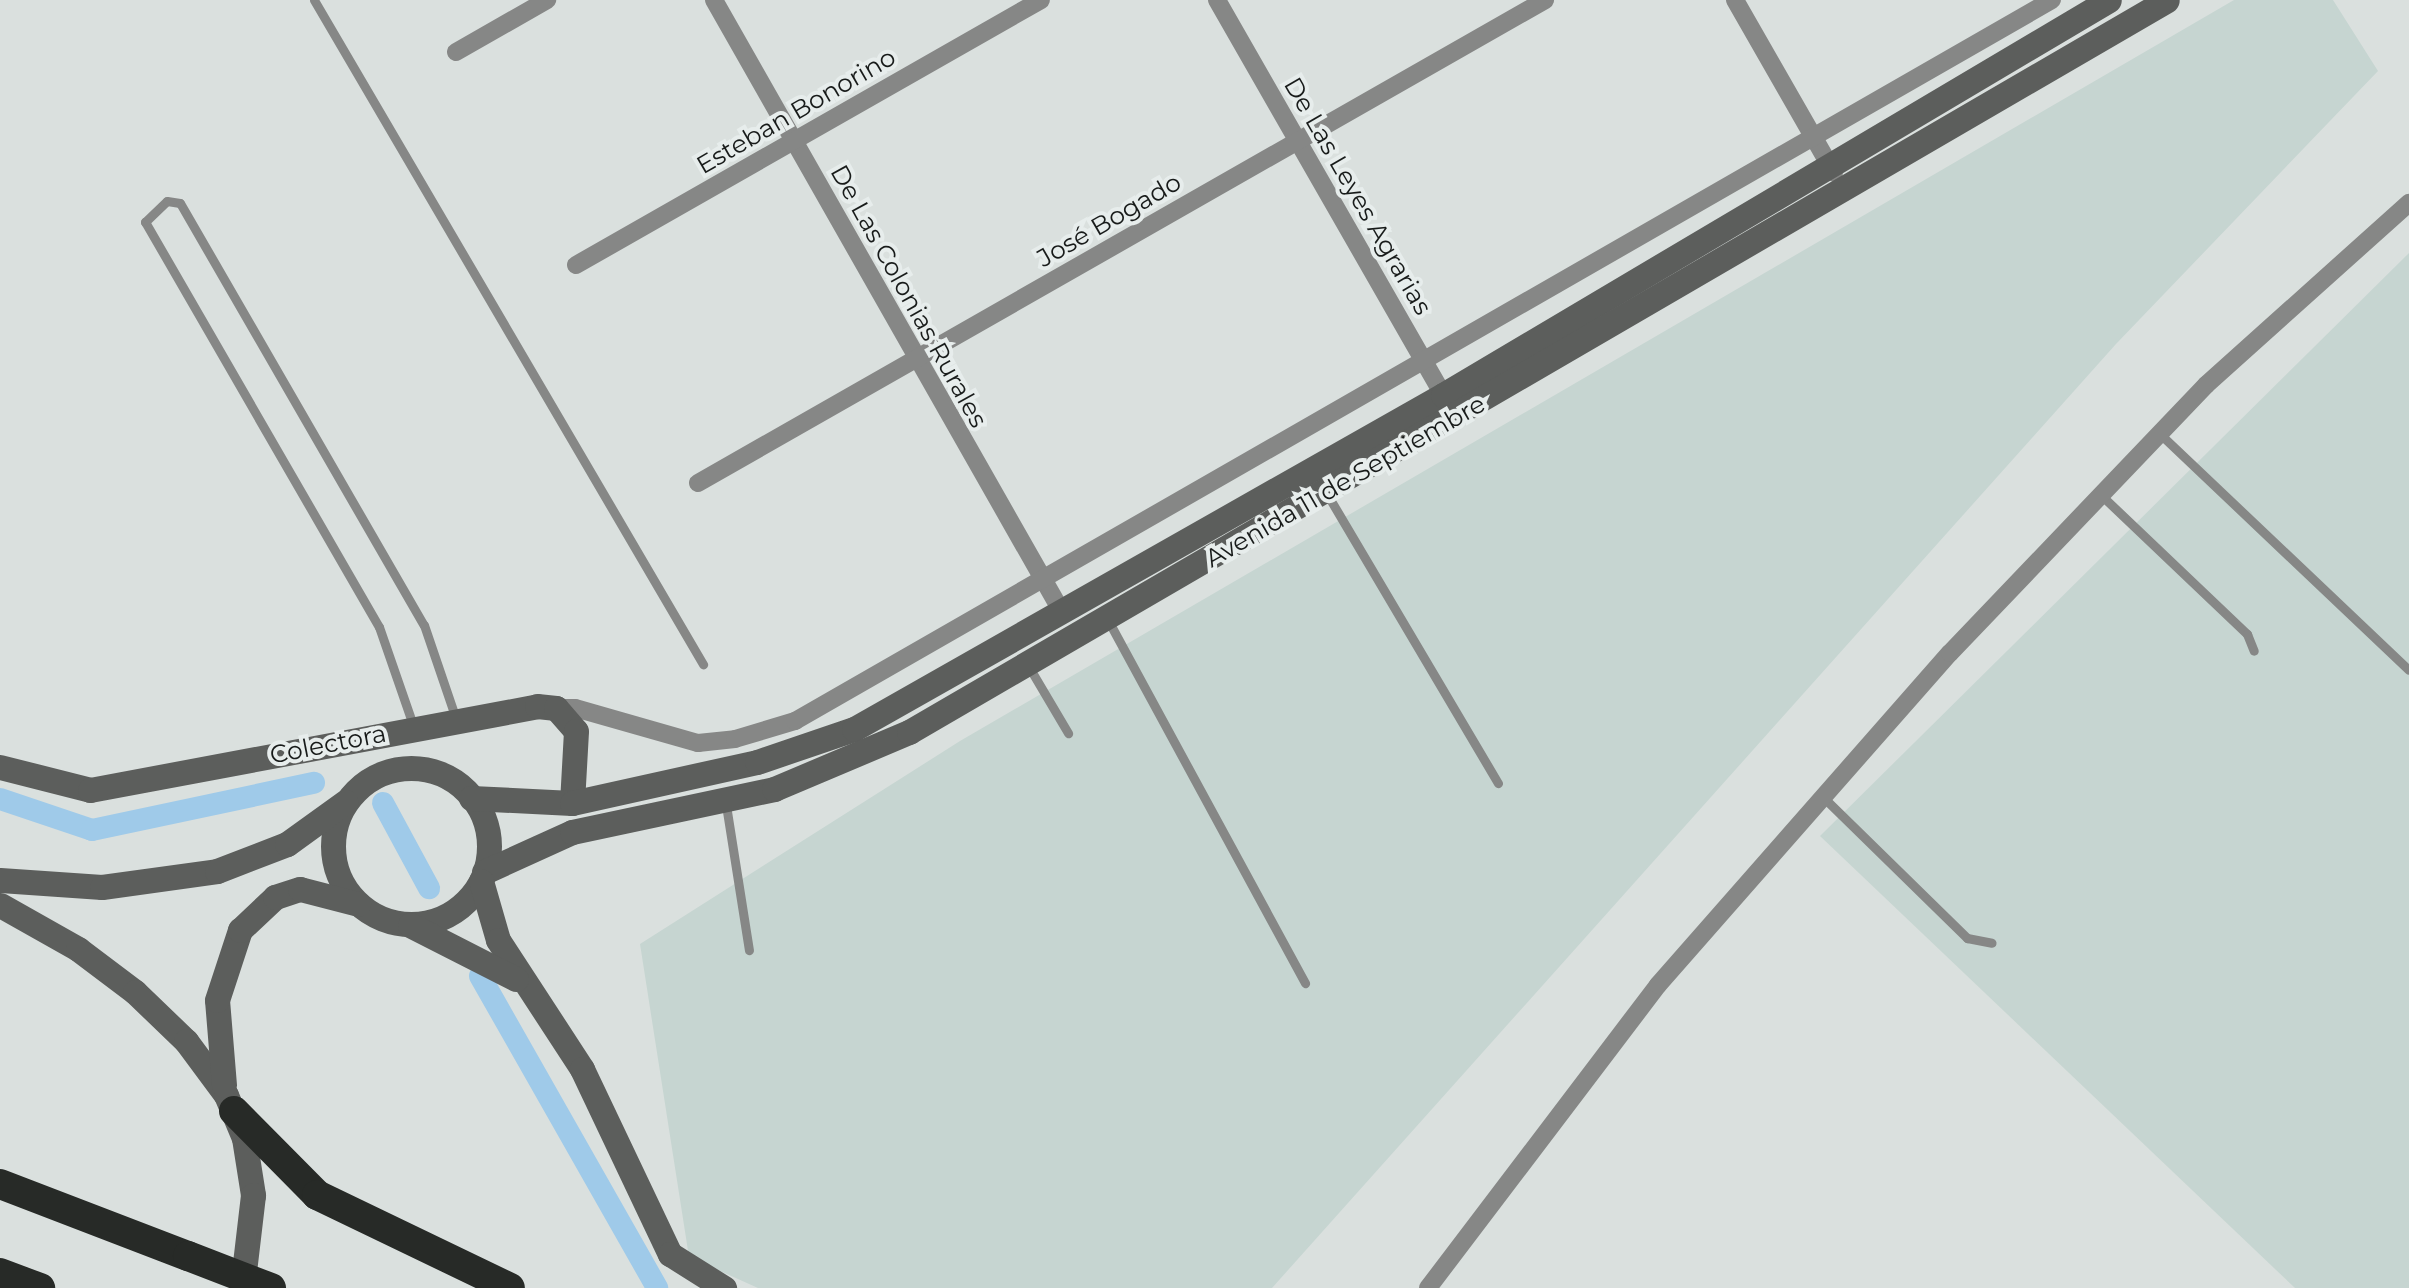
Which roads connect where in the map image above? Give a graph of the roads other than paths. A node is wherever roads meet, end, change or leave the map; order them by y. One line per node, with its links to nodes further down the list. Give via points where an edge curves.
1 (314, 0): 29 (lane)
2 (548, 0): 11 (street)
3 (714, 0): 13 (street, De Las Colonias Rurales)
4 (1041, 0): 13 (street, Esteban Bonorino)
5 (1217, 0): 14 (street, De Las Leyes Agrarias)
6 (1545, 0): 14 (street, José Bogado)
7 (1735, 0): 12 (street)
8 (2052, 0): 12 (street)
9 (2108, 0): 15 (main road, Avenida 11 de Septiembre)
10 (2167, 0): 15 (main road, Avenida 11 de Septiembre)
11 (456, 52)
12 (1814, 139): 15 (street); 19 (street)
13 (794, 140): 17 (street, Esteban Bonorino); 18 (street, De Las Colonias Rurales)
14 (1298, 141): 18 (street, José Bogado); 19 (street, De Las Leyes Agrarias)
15 (1836, 177): 20 (main road, Avenida 11 de Septiembre)
16 (2409, 203): 21 (street)
17 (576, 265)
18 (914, 361): 22 (street, José Bogado); 25 (street, De Las Colonias Rurales)
19 (1425, 363): 20 (street, De Las Leyes Agrarias); 25 (street)
20 (1449, 406): 23 (main road, Avenida 11 de Septiembre); 26 (main road, Avenida 11 de Septiembre)
21 (2160, 433): 24 (street); 31 (lane)
22 (698, 483)
23 (1326, 492): 27 (main road, Avenida 11 de Septiembre); 37 (lane)
24 (2101, 495): 28 (lane, via 2247,634); 38 (street)
25 (1039, 576): 26 (street, De Las Colonias Rurales); 32 (street, via 772,730 698,742)
26 (1064, 614): 42 (main road, Avenida 11 de Septiembre, via 854,730 804,750)
27 (1108, 619): 30 (main road, Avenida 11 de Septiembre); 50 (lane)
28 (2254, 651)
29 (702, 664)
30 (1028, 665): 35 (lane); 41 (main road, Avenida 11 de Septiembre, via 866,753)
31 (2409, 670)
32 (556, 708): 33 (main road, Colectora, via 522,706); 42 (main road, via 579,746)
33 (456, 719): 34 (main road, Colectora); 34 (lane, via 424,625 180,203 166,201 145,222 379,627)
34 (413, 727): 36 (main road, Colectora, via 90,790)
35 (1068, 733)
36 (0, 767)
37 (1498, 783)
38 (1822, 796): 48 (lane, via 1968,938); 60 (street, via 1658,985)
39 (349, 798): 40 (main road, via 376,776 410,768 444,776); 44 (main road, via 288,844 218,871 128,886); 46 (main road, via 333,848 343,885)
40 (472, 798): 42 (main road, Avenida 11 de Septiembre); 43 (main road, via 488,833)
41 (725, 802): 43 (main road, Avenida 11 de Septiembre, via 543,841); 49 (lane)
42 (572, 804)
43 (482, 876): 47 (main road, via 452,912); 51 (main road, via 498,940)
44 (0, 880)
45 (0, 905): 52 (main road, via 78,949 134,992 186,1041)
46 (360, 905): 47 (main road); 52 (main road, via 325,890 300,889 264,905 240,930 217,1000)
47 (409, 924): 51 (main road, via 474,952)
48 (1992, 943)
49 (749, 950)
50 (1305, 983)
51 (528, 988): 59 (main road, via 582,1070 670,1254)
52 (230, 1103): 56 (main road, via 253,1195); 58 (highway, via 317,1194)
53 (0, 1184): 57 (highway, bridge)
54 (0, 1272): 55 (highway)
55 (40, 1288)
56 (242, 1288)
57 (270, 1288)
58 (510, 1288)
59 (724, 1288)
60 (1428, 1288)

